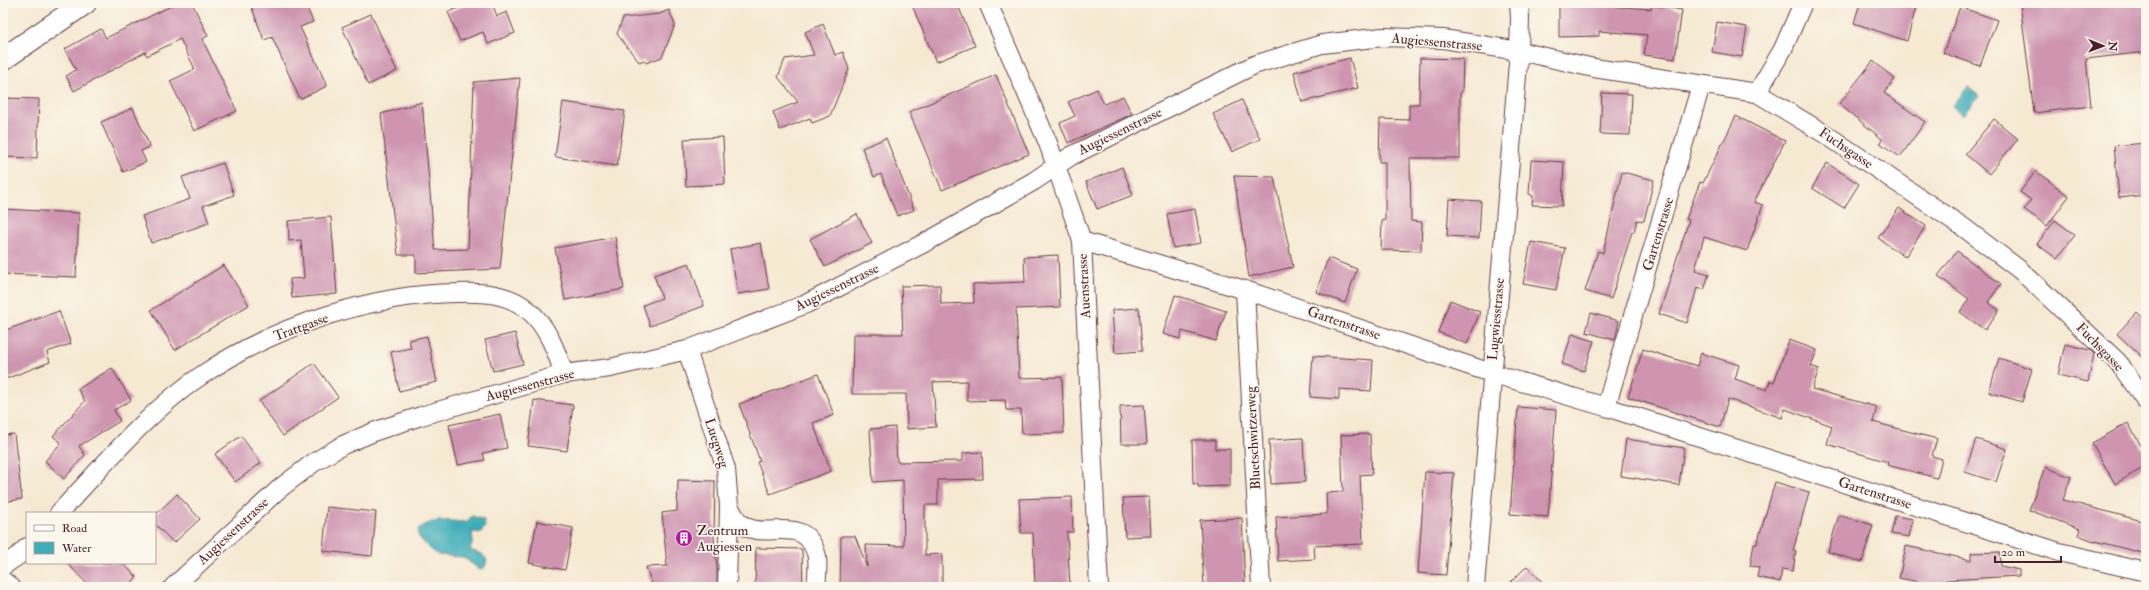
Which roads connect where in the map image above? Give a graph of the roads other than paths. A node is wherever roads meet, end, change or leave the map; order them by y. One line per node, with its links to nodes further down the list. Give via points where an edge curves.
1 (85, 3): 6 (main road)
2 (988, 3): 9 (street, Auenstrasse, via 1048,143)
3 (1519, 3): 5 (street)
4 (1804, 3): 8 (street)
5 (1519, 51): 7 (street, Fuchsgasse, via 1594,68); 9 (street, Augiessenstrasse, via 1443,39 1410,37 1383,37 1322,44 1254,65); 13 (street, Lugwiesstrasse)
6 (3, 58)
7 (1701, 85): 8 (street, Fuchsgasse); 16 (street, Gartenstrasse)
8 (1757, 94): 15 (street, Fuchsgasse, via 1825,134 1963,227 2020,270 2118,362)
9 (1055, 166): 10 (street, Auenstrasse, via 1065,188); 12 (street, Augiessenstrasse, via 1034,181 930,240 806,304)
10 (1082, 242): 11 (street, Gartenstrasse); 27 (street, Auenstrasse)
11 (1245, 290): 13 (street, Gartenstrasse); 28 (street, Bluetschwitzerweg)
12 (687, 350): 14 (street, Augiessenstrasse, via 610,368); 17 (street, Luegweg, via 726,469)
13 (1491, 373): 16 (street, Gartenstrasse); 29 (street, Lugwiesstrasse)
14 (564, 374): 18 (street, Trattgasse, via 556,350 538,319 528,309 498,295 480,292 432,293 371,303 312,321 257,344 204,373 147,419); 24 (street, Augiessenstrasse, via 421,416 343,445 313,463 279,489)
15 (2146, 401)
16 (1606, 407): 21 (street, Gartenstrasse, via 2059,552)
17 (729, 506): 25 (street, Luegweg); 26 (street, via 740,522 753,529 798,531 810,539 817,554)
18 (60, 512)
19 (26, 548): 20 (street)
20 (3, 566)
21 (2146, 572)
22 (3, 581): 23 (street)
23 (11, 587)
24 (173, 587)
25 (727, 587)
26 (816, 587)
27 (1099, 587)
28 (1261, 587)
29 (1475, 587)

